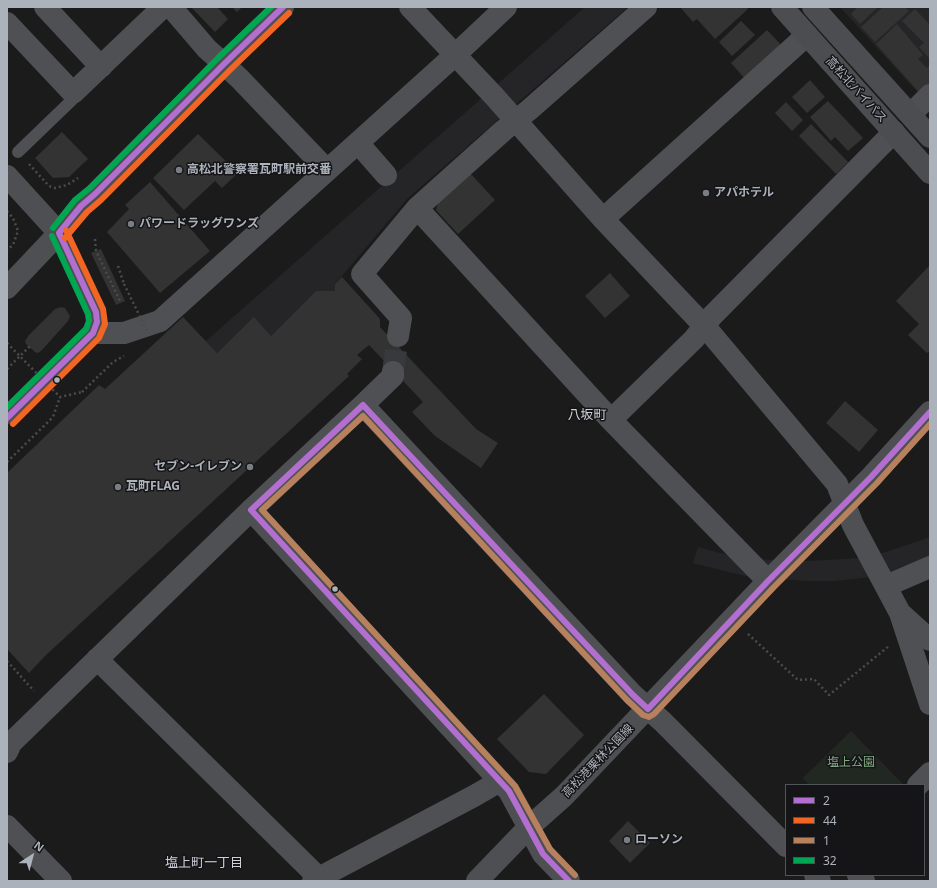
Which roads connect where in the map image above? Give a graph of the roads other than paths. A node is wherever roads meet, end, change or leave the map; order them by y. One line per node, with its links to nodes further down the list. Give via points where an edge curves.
1 (45, 7): 14 (street)
2 (163, 7): 14 (street)
3 (171, 7): 13 (street, via 207,49)
4 (283, 7): 13 (street)
5 (410, 7): 12 (street)
6 (506, 7): 12 (street)
7 (646, 7): 18 (street)
8 (782, 7): 11 (highway, 高松北バイパス)
9 (813, 7): 17 (highway, 高松北バイパス)
10 (7, 23): 15 (street)
11 (807, 35): 19 (highway, 高松北バイパス); 28 (street)
12 (454, 56): 18 (street); 21 (street)
13 (224, 64): 23 (street); 29 (street, via 81,206)
14 (101, 67): 15 (street)
15 (73, 93): 22 (lane, via 72,100)
16 (930, 95): 17 (street)
17 (911, 114): 20 (highway, 高松北バイパス)
18 (515, 120): 27 (street); 28 (street)
19 (894, 132): 24 (highway, 高松北バイパス); 31 (street)
20 (930, 137)
21 (358, 143): 23 (street); 25 (street)
22 (18, 152)
23 (327, 170): 32 (street, via 160,321 124,333)
24 (930, 173)
25 (386, 174)
26 (7, 176): 29 (street)
27 (417, 208): 33 (street, via 362,274 401,318); 38 (street)
28 (603, 219): 31 (street)
29 (59, 233): 30 (street); 32 (lane, via 96,312 97,322)
30 (7, 288)
31 (704, 327): 38 (street); 39 (street, via 837,484)
32 (93, 333): 37 (lane)
33 (398, 336)
34 (393, 372): 35 (street, via 393,376)
35 (363, 405): 40 (street); 48 (street)
36 (930, 412): 39 (street, 高松港栗林公園線)
37 (7, 418)
38 (611, 420): 42 (street)
39 (845, 503): 42 (street, 高松港栗林公園線); 43 (street, via 853,525)
40 (251, 510): 46 (street); 51 (street)
41 (930, 567): 43 (street)
42 (768, 581): 48 (street, 高松港栗林公園線)
43 (886, 586): 44 (street)
44 (902, 623): 45 (street); 47 (street)
45 (930, 640)
46 (98, 660): 49 (street, via 11,743); 56 (street)
47 (930, 704)
48 (648, 709): 54 (street, 高松港栗林公園線, via 564,796); 55 (street)
49 (7, 752)
50 (930, 773): 52 (street)
51 (500, 781): 54 (street, via 509,791); 56 (street)
52 (919, 784)
53 (7, 826): 57 (street)
54 (528, 828): 58 (street, 高松港栗林公園線); 59 (street, via 543,854)
55 (785, 845)
56 (316, 880)
57 (61, 881)
58 (477, 881)
59 (569, 881)

